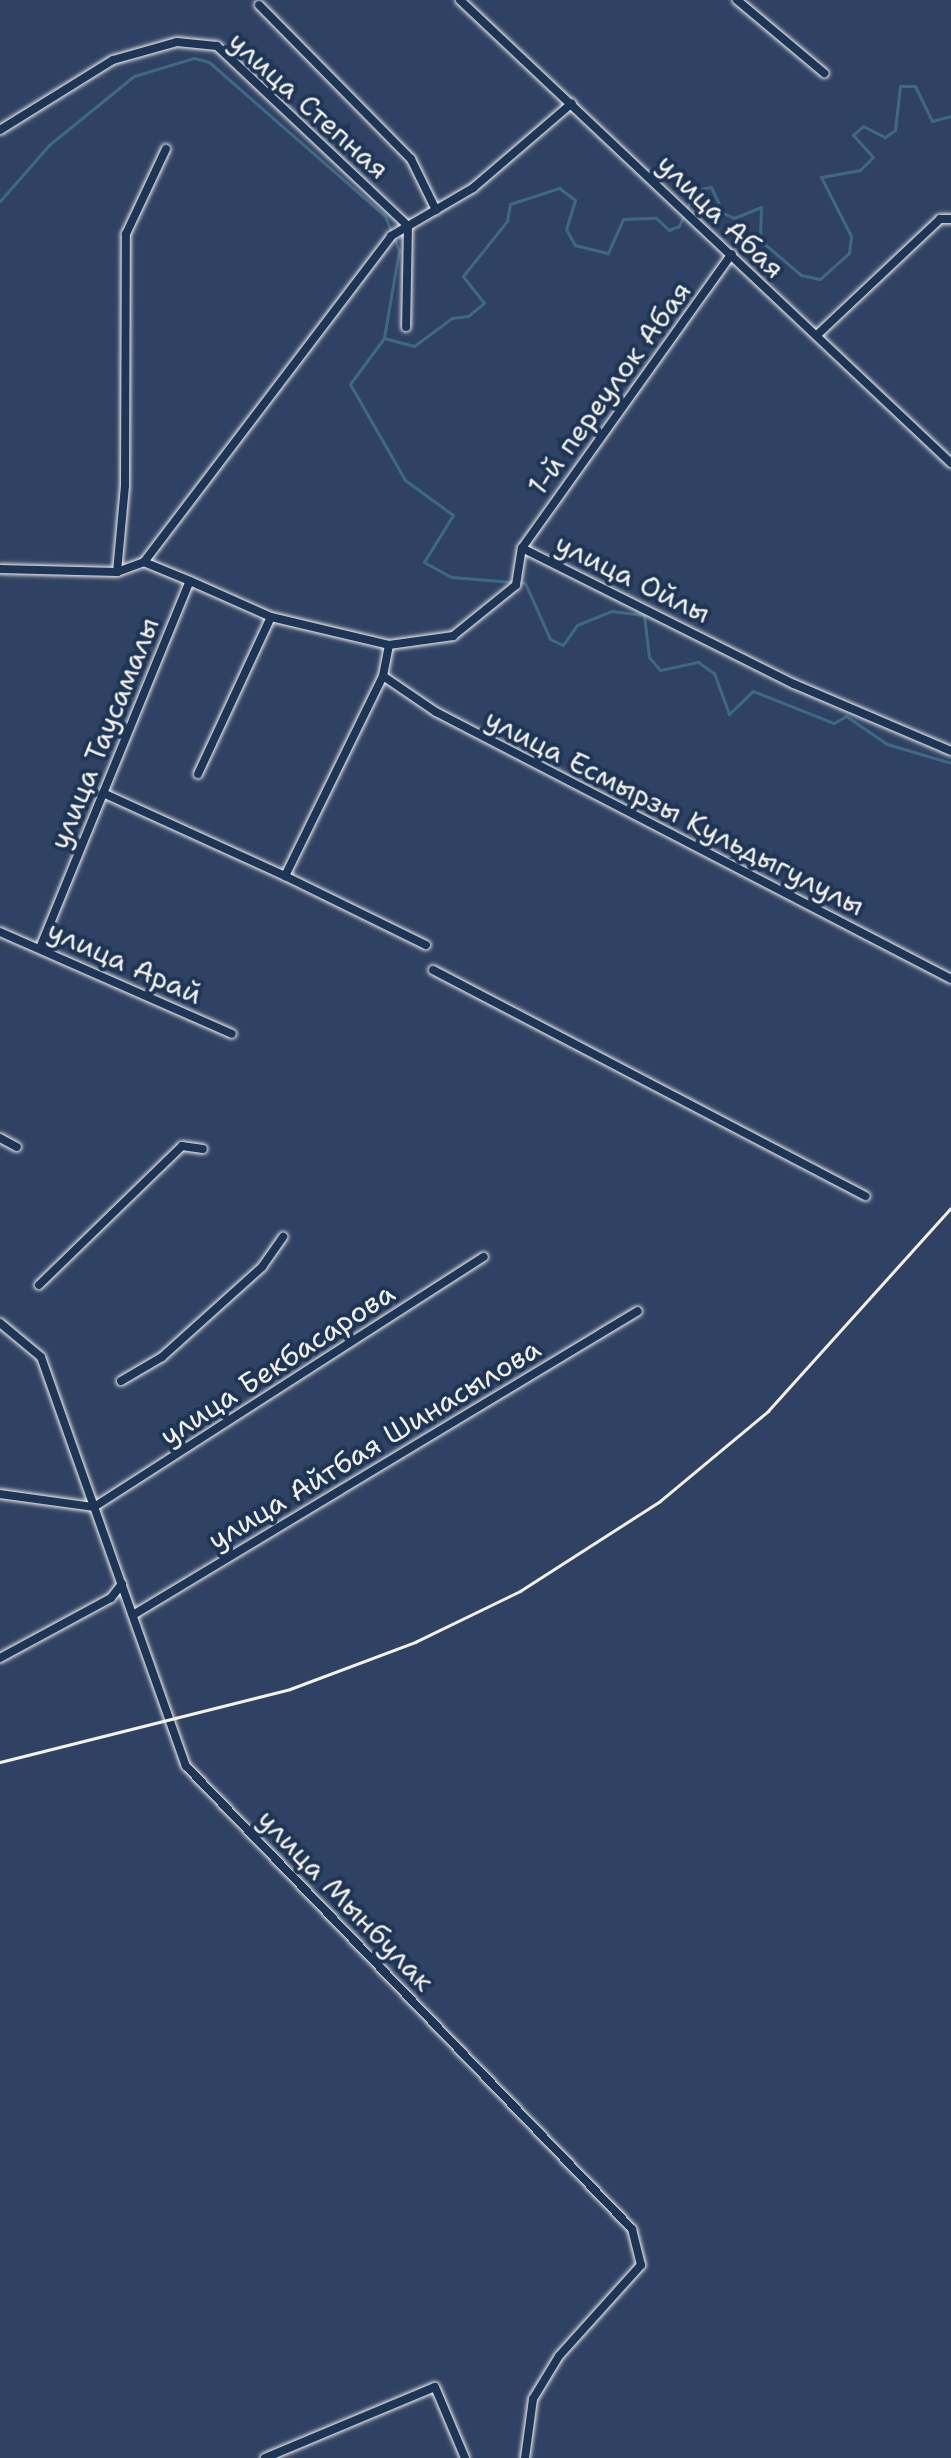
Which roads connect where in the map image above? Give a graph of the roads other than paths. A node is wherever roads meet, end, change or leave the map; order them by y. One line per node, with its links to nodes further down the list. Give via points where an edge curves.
1 (460, 0): 5 (street, улица Абая)
2 (737, 0): 4 (street)
3 (259, 5): 8 (street, улица Степная, via 411,159)
4 (824, 73)
5 (572, 103): 8 (street, via 473,188); 11 (street, улица Абая)
6 (0, 130): 10 (street, улица Степная, via 113,60 177,42 217,46)
7 (166, 149): 18 (street, via 126,234 125,486)
8 (436, 210): 10 (street)
9 (951, 219): 13 (street, via 940,219)
10 (408, 226): 12 (street); 16 (street, via 391,236 284,368)
11 (732, 254): 13 (street, улица Абая); 15 (street, 1-й переулок Абая)
12 (406, 327)
13 (817, 335): 14 (street, улица Абая)
14 (951, 463)
15 (522, 548): 21 (street, улица Ойлы, via 516,585 453,636); 23 (street, улица Ойлы, via 794,684)
16 (144, 562): 18 (street); 19 (street)
17 (0, 569): 18 (street)
18 (117, 572)
19 (190, 581): 20 (street, улица Ойлы); 25 (street, улица Таусамалы)
20 (271, 617): 21 (street, улица Ойлы); 24 (street)
21 (389, 645): 22 (street)
22 (383, 676): 26 (street); 31 (street, улица Есмырзы Кульдыгулулы, via 436,712 698,852)
23 (951, 751)
24 (198, 774)
25 (103, 793): 26 (street); 29 (street, улица Таусамалы)
26 (285, 876): 28 (street)
27 (0, 932): 29 (street, улица Арай)
28 (426, 945)
29 (40, 948): 32 (street, улица Арай)
30 (433, 970): 36 (street)
31 (951, 979)
32 (232, 1034)
33 (0, 1138): 34 (street)
34 (17, 1147)
35 (203, 1149): 39 (street, via 182,1146)
36 (866, 1196)
37 (283, 1237): 42 (street, via 262,1267 162,1357)
38 (484, 1257): 44 (street, улица Бекбасарова)
39 (39, 1285)
40 (638, 1311): 46 (street, улица Айтбая Шинасылова)
41 (0, 1323): 44 (street, улица Мынбулак, via 41,1357)
42 (121, 1381)
43 (0, 1494): 44 (street)
44 (94, 1507): 45 (street, улица Мынбулак)
45 (122, 1584): 46 (street, улица Мынбулак); 47 (street, via 111,1598)
46 (133, 1615): 48 (street, улица Мынбулак, via 186,1766 632,2229 641,2265 559,2356 533,2399)
47 (0, 1658)
48 (525, 2453)
49 (265, 2458): 50 (street, via 435,2387)
50 (465, 2458)

